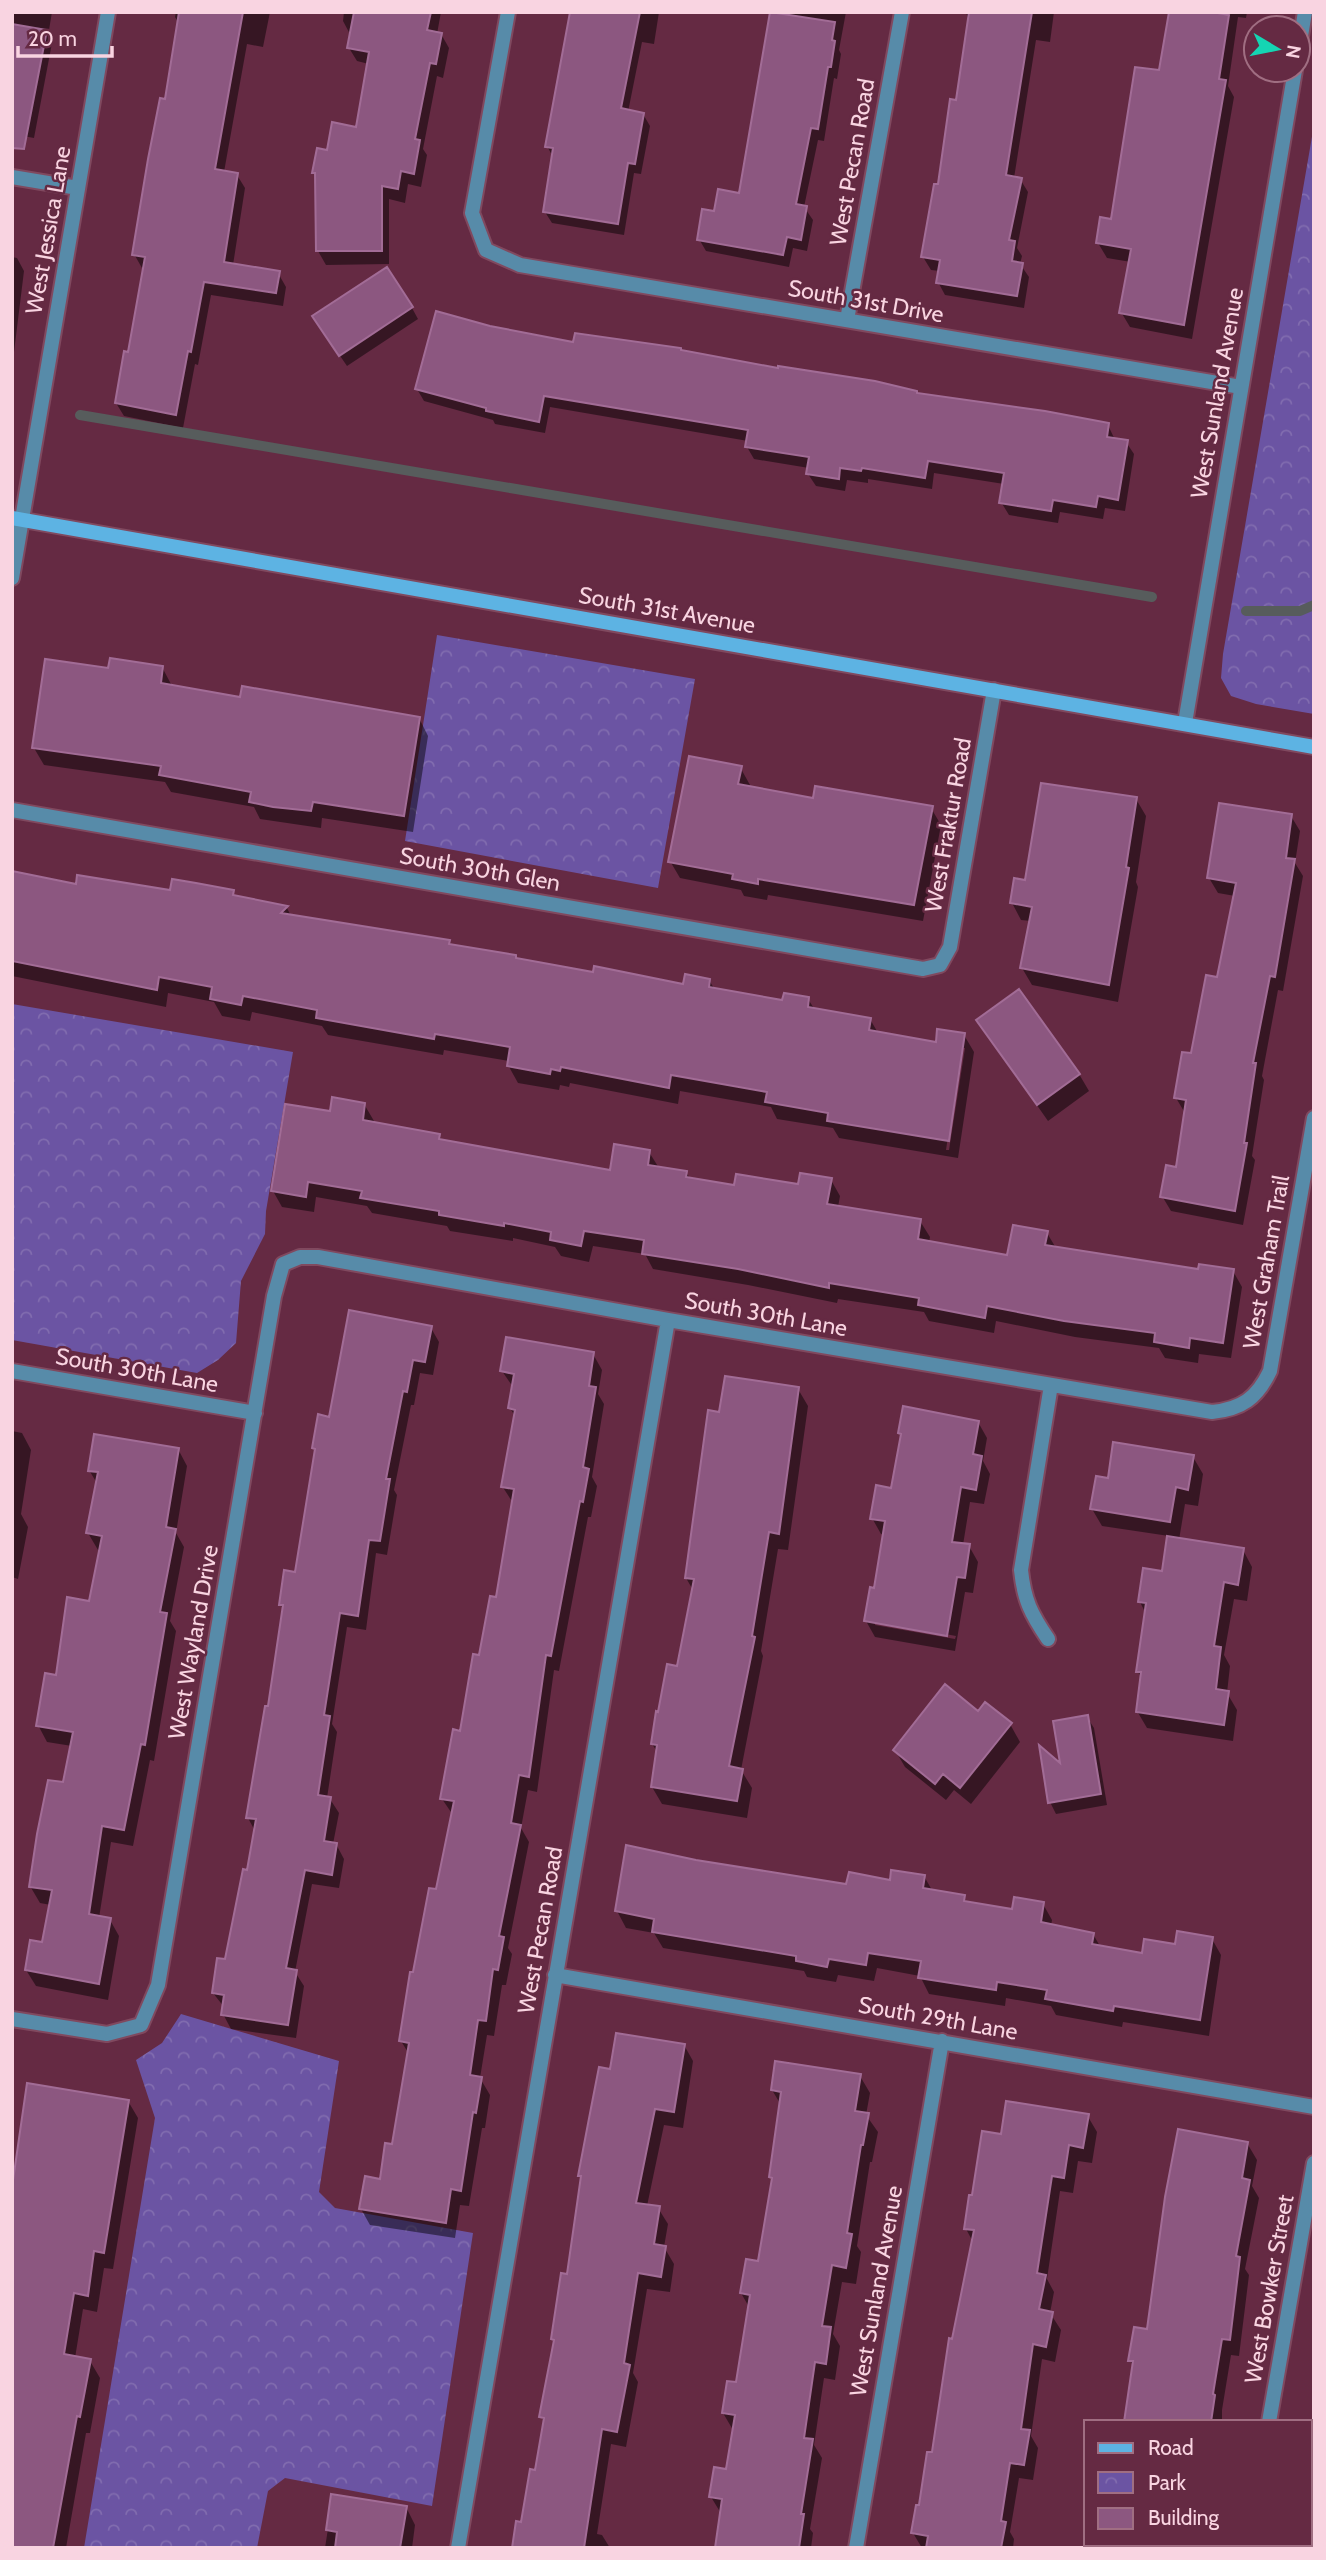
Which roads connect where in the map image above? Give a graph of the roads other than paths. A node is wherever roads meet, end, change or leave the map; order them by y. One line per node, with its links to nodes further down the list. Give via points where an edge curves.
1 (108, 12): 6 (street, West Jessica Lane)
2 (508, 12): 7 (street, South 31st Drive, via 472,213 485,250 520,265)
3 (902, 12): 7 (street, West Pecan Road)
4 (1293, 84): 8 (street, West Sunland Avenue)
5 (12, 177): 6 (street)
6 (78, 188): 9 (street, West Jessica Lane)
7 (847, 320): 8 (street, South 31st Drive)
8 (1241, 387): 12 (street, West Sunland Avenue)
9 (17, 519): 10 (street, West Jessica Lane); 11 (street, South 31st Avenue)
10 (12, 579)
11 (994, 690): 12 (street, South 31st Avenue); 15 (street, West Fraktur Road, via 950,947)
12 (1185, 723): 13 (street, South 31st Avenue)
13 (1314, 747)
14 (12, 810): 15 (street, South 30th Glen, via 923,969)
15 (940, 965)
16 (1314, 1118): 21 (street, West Graham Trail, via 1270,1371)
17 (283, 1264): 18 (street, South 30th Lane, via 300,1256 318,1258); 22 (street, West Wayland Drive)
18 (668, 1320): 20 (street, South 30th Lane); 24 (street, West Pecan Road)
19 (12, 1371): 22 (street, South 30th Lane)
20 (1051, 1385): 21 (street, South 30th Lane, via 1212,1412); 23 (street, via 1021,1570 1024,1597)
21 (1243, 1405)
22 (255, 1413): 25 (street, West Wayland Drive, via 158,1985 141,2025 107,2034)
23 (1048, 1639)
24 (555, 1975): 26 (street, South 29th Lane); 30 (street, West Pecan Road)
25 (12, 2019)
26 (942, 2041): 27 (street, South 29th Lane); 31 (street, West Sunland Avenue)
27 (1314, 2107)
28 (1314, 2163): 29 (street, West Bowker Street)
29 (1269, 2420)
30 (458, 2548)
31 (856, 2548)

